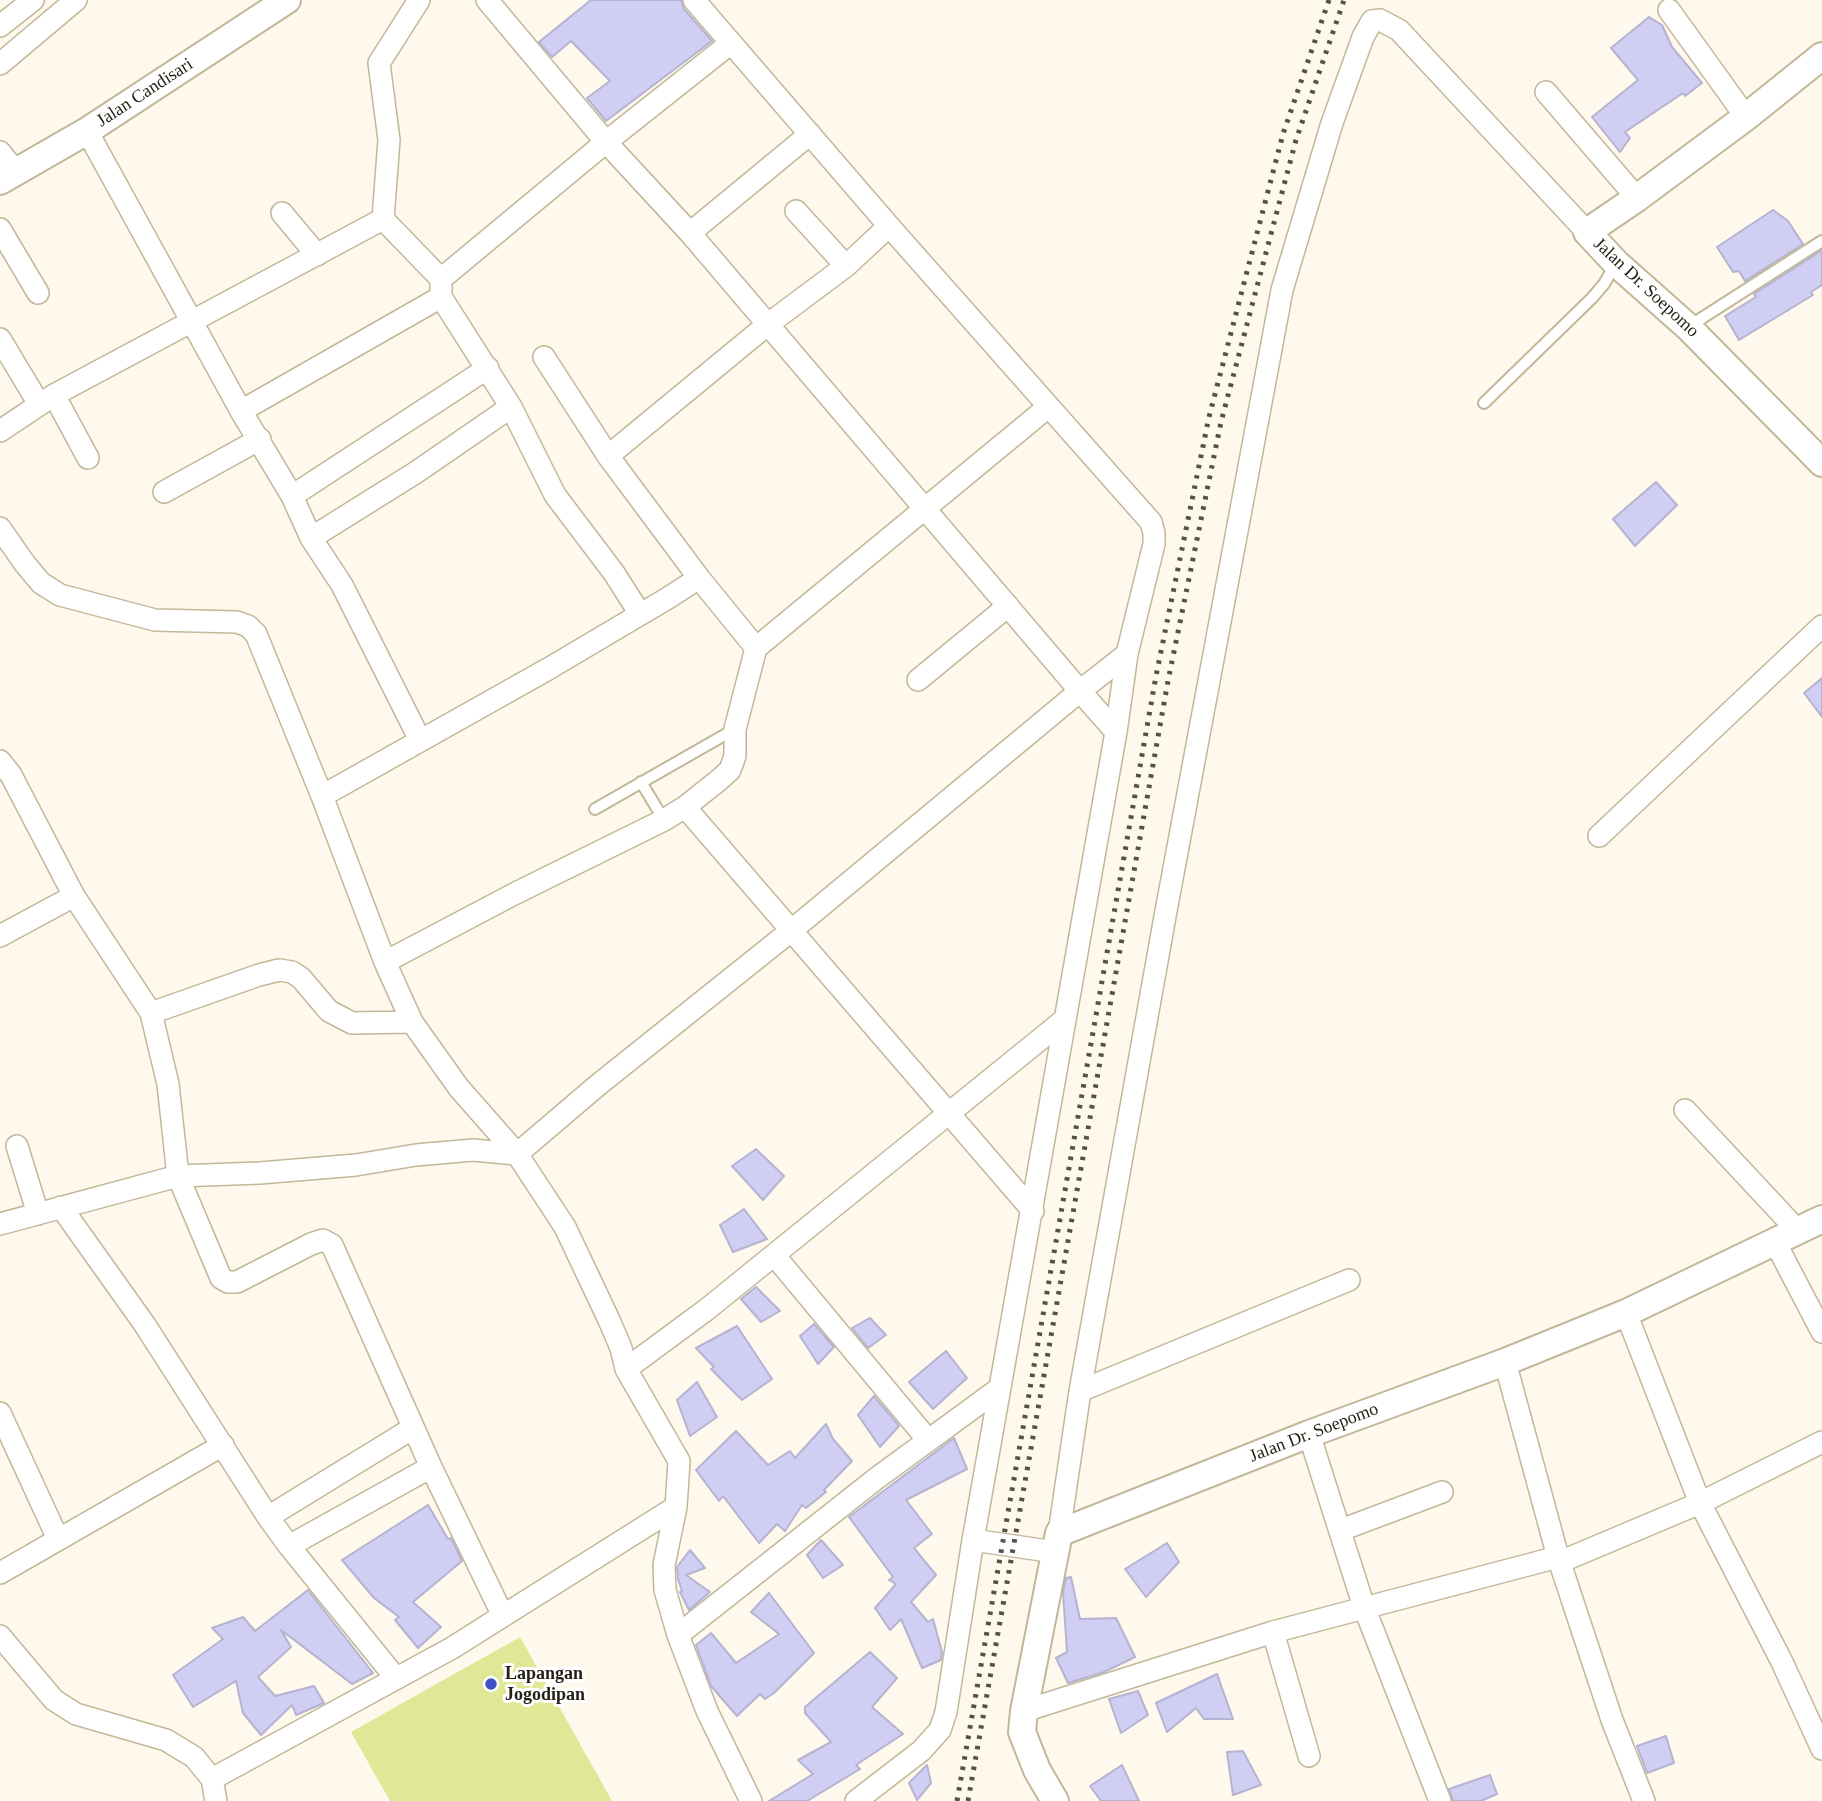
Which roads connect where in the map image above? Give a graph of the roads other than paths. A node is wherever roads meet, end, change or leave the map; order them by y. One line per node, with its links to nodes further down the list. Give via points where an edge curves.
1 (33, 0): 8 (street)
2 (76, 0): 11 (street)
3 (286, 0): 14 (street, Jalan Candisari)
4 (419, 0): 21 (street, via 379,63 388,140)
5 (487, 0): 16 (street)
6 (694, 0): 9 (street)
7 (1669, 10): 13 (street)
8 (0, 26)
9 (731, 43): 15 (street); 16 (street)
10 (1822, 56): 13 (street, Jalan Dr. Soepomo)
11 (0, 64)
12 (1546, 92): 18 (street)
13 (1746, 117): 18 (street, Jalan Dr. Soepomo)
14 (87, 131): 17 (street, Jalan Candisari); 32 (street)
15 (810, 134): 22 (street); 25 (street)
16 (606, 142): 25 (street); 30 (street)
17 (5, 168)
18 (1637, 198): 24 (street, Jalan Dr. Soepomo)
19 (796, 211): 29 (street)
20 (282, 213): 27 (street)
21 (383, 219): 27 (street); 30 (street)
22 (889, 226): 29 (street); 41 (street)
23 (0, 229): 31 (street)
24 (1587, 232): 28 (street, Jalan Dr. Soepomo); 96 (street, via 1399,30 1372,21 1332,123 1282,290)
25 (690, 233): 33 (street)
26 (1822, 241): 34 (lane)
27 (317, 255): 32 (street)
28 (1616, 263): 34 (street, Jalan Dr. Soepomo); 39 (lane, via 1592,298)
29 (846, 266): 33 (street)
30 (441, 288): 37 (street); 42 (street)
31 (37, 293)
32 (193, 320): 38 (street); 42 (street)
33 (768, 325): 45 (street); 50 (street)
34 (1688, 327): 47 (street, Jalan Dr. Soepomo)
35 (0, 339): 38 (street)
36 (544, 357): 45 (street)
37 (488, 368): 40 (street); 49 (street)
38 (47, 400): 43 (street); 46 (street)
39 (1485, 402)
40 (511, 407): 52 (street); 55 (street, via 555,495)
41 (1048, 407): 50 (street); 58 (street, via 1151,522 1154,544)
42 (241, 411): 44 (street)
43 (0, 431)
44 (260, 439): 48 (street); 49 (street)
45 (608, 456): 53 (street)
46 (88, 458)
47 (1822, 463)
48 (164, 492)
49 (292, 496): 52 (street)
50 (924, 508): 54 (street); 57 (street)
51 (0, 527): 66 (street, via 41,583 61,595 155,620 248,626 256,634)
52 (311, 538): 63 (street, via 342,585)
53 (699, 578): 55 (street); 57 (street)
54 (1008, 606): 59 (street); 60 (street)
55 (640, 614): 63 (street)
56 (1822, 626): 70 (street)
57 (756, 648): 61 (street)
58 (1127, 654): 60 (street); 62 (street)
59 (918, 680)
60 (1080, 691): 62 (street); 72 (street)
61 (735, 729): 65 (lane); 67 (street, via 730,770)
62 (1116, 732): 76 (street)
63 (420, 740): 66 (street)
64 (4, 773): 71 (street)
65 (641, 782): 68 (lane); 69 (lane)
66 (323, 796): 74 (street)
67 (685, 807): 69 (street); 72 (street)
68 (595, 809)
69 (664, 820): 74 (street)
70 (1599, 836)
71 (74, 896): 73 (street); 75 (street)
72 (792, 930): 79 (street); 81 (street)
73 (0, 936)
74 (385, 962): 77 (street)
75 (150, 1013): 77 (street, via 279,970 292,971 329,1011 352,1023); 82 (street, via 168,1084)
76 (1063, 1020): 79 (street); 84 (street)
77 (412, 1022): 81 (street, via 459,1088)
78 (1685, 1110): 88 (street)
79 (948, 1115): 84 (street); 89 (street)
80 (17, 1146): 85 (street)
81 (517, 1154): 82 (street, via 473,1150 356,1165); 94 (street, via 565,1227 610,1320)
82 (178, 1176): 83 (street); 98 (street, via 216,1268 228,1282 237,1282 311,1244 323,1240 332,1245)
83 (61, 1207): 85 (street); 102 (street)
84 (1032, 1211): 95 (street)
85 (38, 1214): 87 (street)
86 (1822, 1219): 88 (street, Jalan Dr. Soepomo)
87 (0, 1224)
88 (1786, 1236): 91 (street, Jalan Dr. Soepomo); 92 (street)
89 (774, 1255): 94 (street); 100 (street)
90 (1349, 1280): 96 (street)
91 (1626, 1313): 93 (street, Jalan Dr. Soepomo); 105 (street)
92 (1822, 1332)
93 (1505, 1362): 99 (street, Jalan Dr. Soepomo); 113 (street)
94 (626, 1369): 106 (street, via 679,1461)
95 (1000, 1388): 100 (street); 110 (street)
96 (1080, 1391): 111 (street)
97 (0, 1413): 109 (street)
98 (413, 1428): 103 (street); 107 (street)
99 (1309, 1434): 108 (street); 111 (street, Jalan Dr. Soepomo)
100 (928, 1440): 118 (street)
101 (1822, 1442): 105 (street)
102 (223, 1445): 107 (street); 109 (street)
103 (431, 1467): 112 (street); 116 (street)
104 (1442, 1492): 108 (street)
105 (1700, 1503): 113 (street); 122 (street)
106 (676, 1507): 116 (street); 118 (street, via 664,1565 665,1590)
107 (268, 1517): 112 (street)
108 (1341, 1530): 115 (street)
109 (58, 1539): 114 (street)
110 (972, 1540): 111 (street); 127 (street, via 940,1730 907,1764)
111 (1057, 1542): 121 (street)
112 (289, 1546): 120 (street)
113 (1559, 1559): 115 (street); 130 (street)
114 (0, 1573)
115 (1364, 1606): 117 (street); 129 (street)
116 (503, 1616): 120 (street)
117 (1273, 1632): 121 (street); 123 (street)
118 (678, 1635): 126 (street, via 708,1712)
119 (0, 1636): 124 (street, via 54,1700 76,1714 166,1740 194,1757)
120 (395, 1677): 124 (street)
121 (1024, 1711): 128 (street, via 1022,1732 1028,1750)
122 (1822, 1749)
123 (1309, 1756)
124 (212, 1779): 125 (street)
125 (216, 1801)
126 (751, 1801)
127 (856, 1801)
128 (1055, 1801)
129 (1440, 1801)
130 (1644, 1801)

